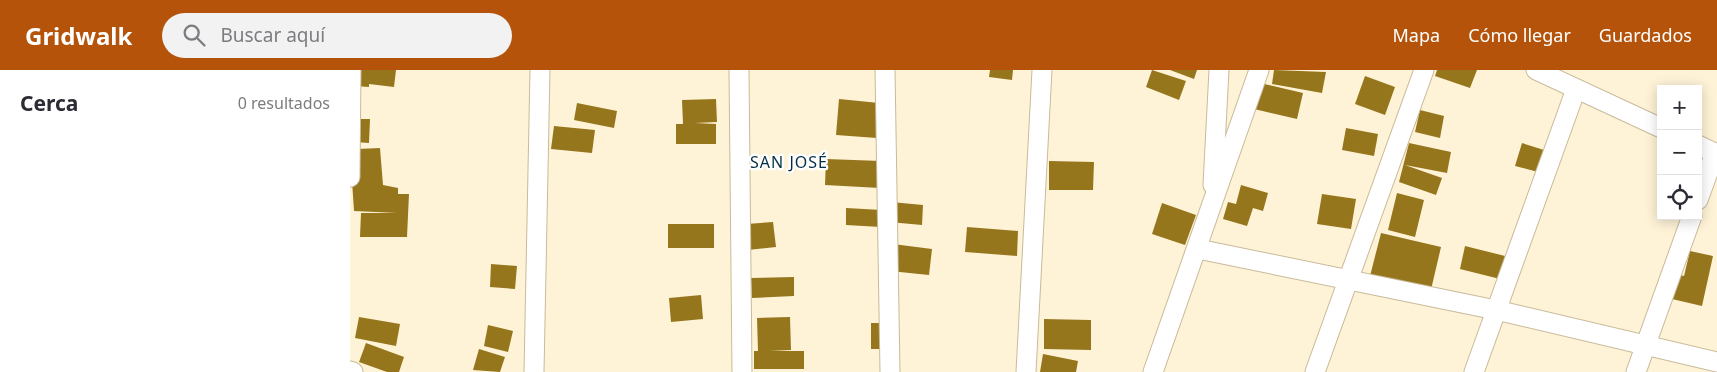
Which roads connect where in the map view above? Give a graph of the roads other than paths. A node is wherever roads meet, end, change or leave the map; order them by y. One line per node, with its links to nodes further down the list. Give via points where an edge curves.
1 (351, 70): 13 (street)
2 (540, 70): 22 (street)
3 (739, 70): 23 (street)
4 (886, 70): 24 (street)
5 (1042, 70): 25 (street)
6 (1219, 70): 15 (street)
7 (1259, 70): 15 (street)
8 (1424, 70): 18 (street)
9 (1536, 70): 10 (street)
10 (1576, 89): 11 (street); 19 (street)
11 (1657, 126)
12 (1710, 151): 14 (street)
13 (350, 176)
14 (1702, 184)
15 (1211, 208): 17 (street)
16 (1691, 220): 20 (street)
17 (1198, 248): 18 (street); 26 (street)
18 (1348, 279): 19 (street); 27 (street)
19 (1496, 310): 20 (street); 28 (street)
20 (1646, 345): 21 (street); 29 (street)
21 (1717, 362)
22 (534, 372)
23 (742, 372)
24 (890, 372)
25 (1026, 372)
26 (1153, 372)
27 (1315, 372)
28 (1474, 372)
29 (1636, 372)

